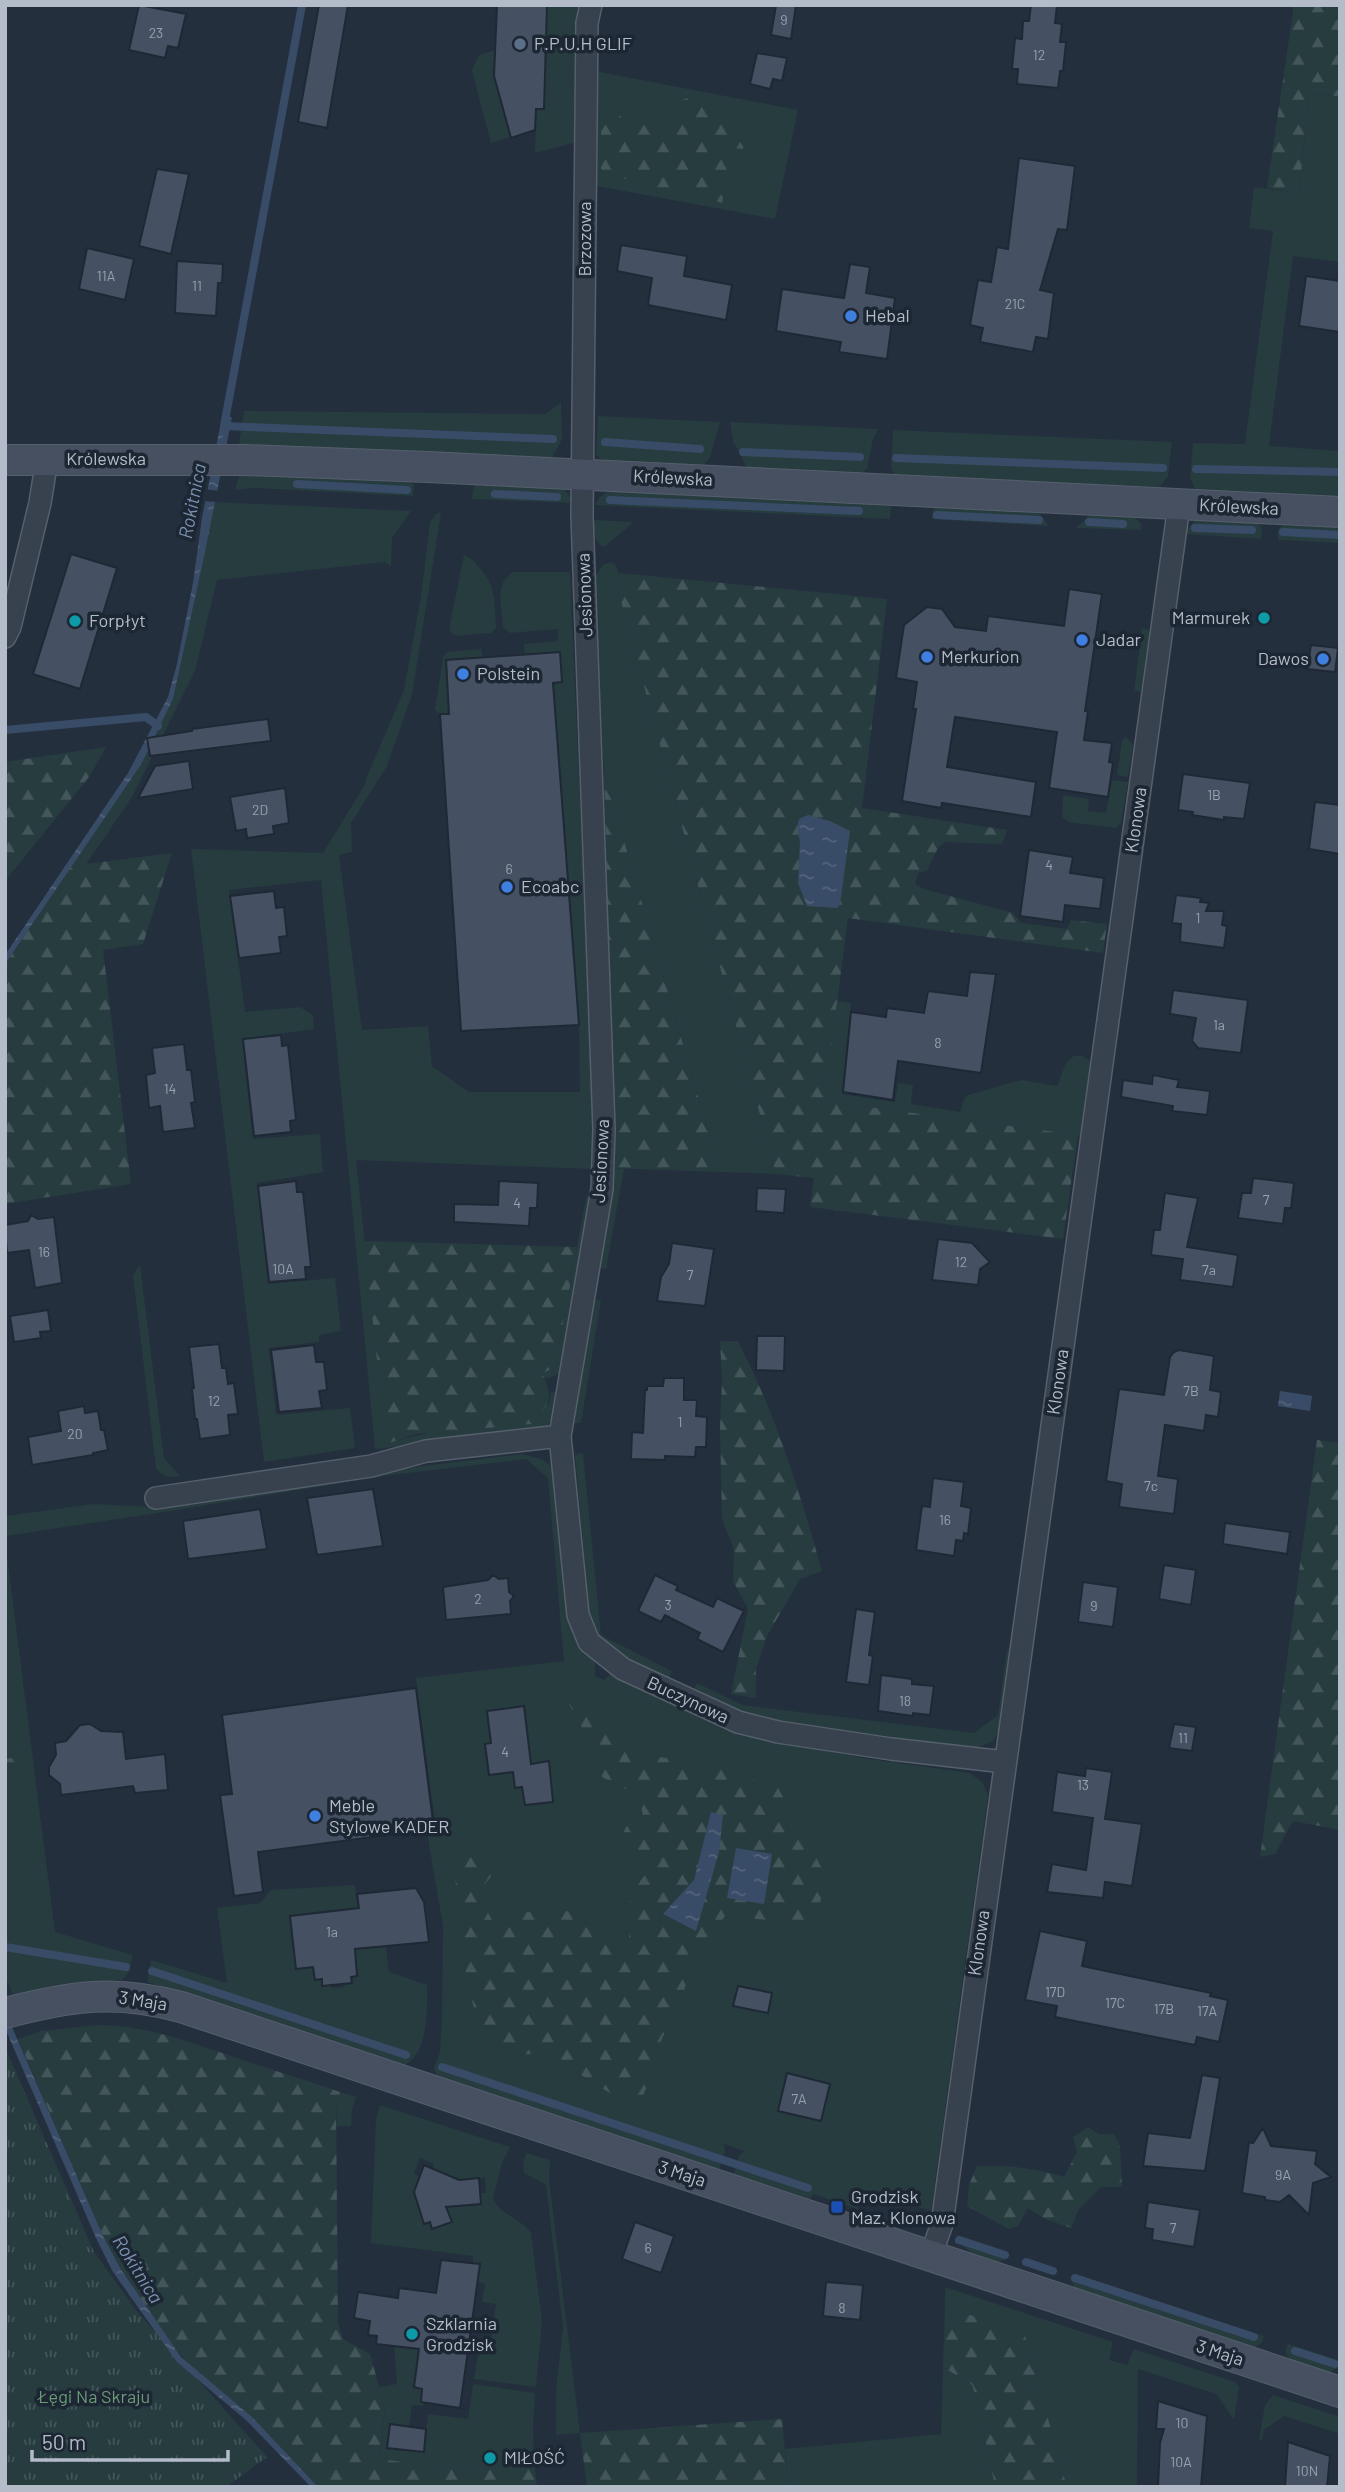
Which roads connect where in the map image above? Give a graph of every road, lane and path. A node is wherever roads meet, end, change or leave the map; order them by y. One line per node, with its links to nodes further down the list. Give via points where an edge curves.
1 (591, 5): 4 (street, Brzozowa, via 587,23)
2 (47, 459): 3 (street, Królewska); 4 (street, Królewska, via 245,460); 7 (street)
3 (5, 460)
4 (583, 473): 5 (street, Królewska); 8 (street, Jesionowa, via 604,1129 602,1189)
5 (1179, 505): 6 (street, Królewska); 10 (street, Klonowa)
6 (1340, 512)
7 (5, 637)
8 (561, 1436): 9 (street, via 426,1451 371,1466); 10 (street, Buczynowa, via 578,1615 589,1642 605,1656 623,1669 745,1724 891,1749)
9 (156, 1498)
10 (1004, 1762): 12 (street, Klonowa, via 942,2224)
11 (12, 2011): 12 (street, 3 Maja, via 92,1996 136,1997 181,2007)
12 (930, 2257): 13 (street, 3 Maja)
13 (1340, 2392)

